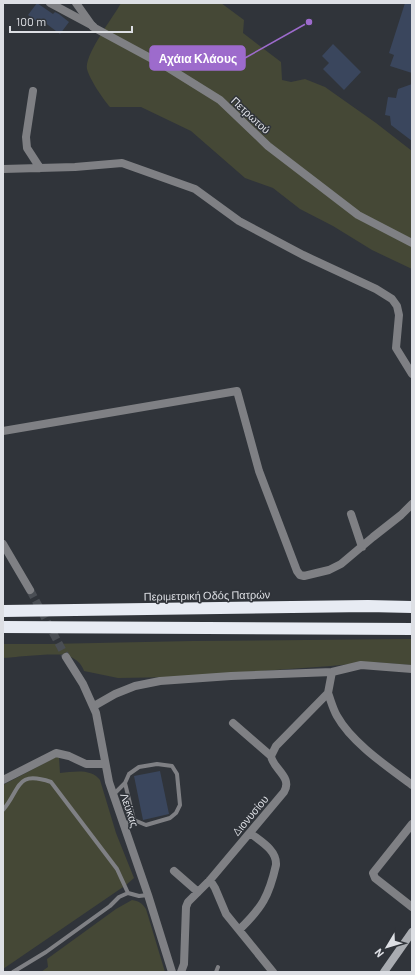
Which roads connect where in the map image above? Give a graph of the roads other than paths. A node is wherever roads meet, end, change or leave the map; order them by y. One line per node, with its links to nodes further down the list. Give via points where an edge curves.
1 (50, 3): 3 (street)
2 (76, 3): 3 (street, Πετρωτού)
3 (93, 26): 7 (street, Πετρωτού, via 220,100 268,146 358,214)
4 (33, 91): 5 (street, via 26,137 27,148)
5 (40, 168): 6 (street); 8 (street, via 122,163 195,188 239,221 387,295 396,303 398,309 397,351)
6 (3, 169)
7 (412, 243)
8 (412, 374)
9 (3, 430): 13 (street, via 237,391 259,471 300,575 329,570)
10 (412, 504): 13 (street)
11 (351, 514): 13 (street)
12 (3, 544): 14 (street)
13 (362, 547)
14 (30, 590)
15 (412, 607): 16 (highway, Περιμετρική Οδός Πατρών)
16 (3, 611)
17 (3, 627): 18 (highway)
18 (412, 629)
19 (66, 657): 23 (street, Λεύκας)
20 (412, 669): 21 (street, via 361,665)
21 (332, 672): 22 (street); 23 (street, via 160,681 135,686)
22 (328, 693): 25 (street, via 276,746); 29 (street, via 337,715 352,735)
23 (94, 706): 26 (street, Λεύκας)
24 (233, 723): 25 (street)
25 (271, 756): 35 (street, Διονυσίου, via 287,786)
26 (105, 764): 27 (street, via 86,764 56,753); 30 (street, Λεύκας)
27 (3, 780)
28 (125, 783): 30 (lane); 32 (lane); 32 (lane, via 129,774 139,767 157,764 172,766 177,774 180,805 176,813 170,818 146,825)
29 (412, 785)
30 (113, 795): 33 (street, Λεύκας)
31 (3, 810): 39 (lane, via 18,785 27,779 38,778 51,782 117,869)
32 (134, 820): 33 (lane)
33 (122, 824): 40 (street, Λεύκας)
34 (412, 824): 41 (street, via 373,872 375,878)
35 (250, 833): 37 (street, Διονυσίου); 42 (street, via 273,854 276,865 268,895)
36 (174, 871): 38 (street)
37 (210, 880): 38 (street, Διονυσίου); 42 (street, via 223,908)
38 (198, 892): 47 (street, Διονυσίου, via 186,907 184,964)
39 (128, 893): 40 (lane); 45 (lane, via 119,897 46,952)
40 (148, 895): 46 (street, Λεύκας)
41 (412, 907)
42 (239, 930): 49 (street)
43 (412, 932): 50 (main road)
44 (218, 967): 48 (lane)
45 (13, 972)
46 (172, 972)
47 (181, 972)
48 (216, 972)
49 (273, 972)
50 (384, 972)

